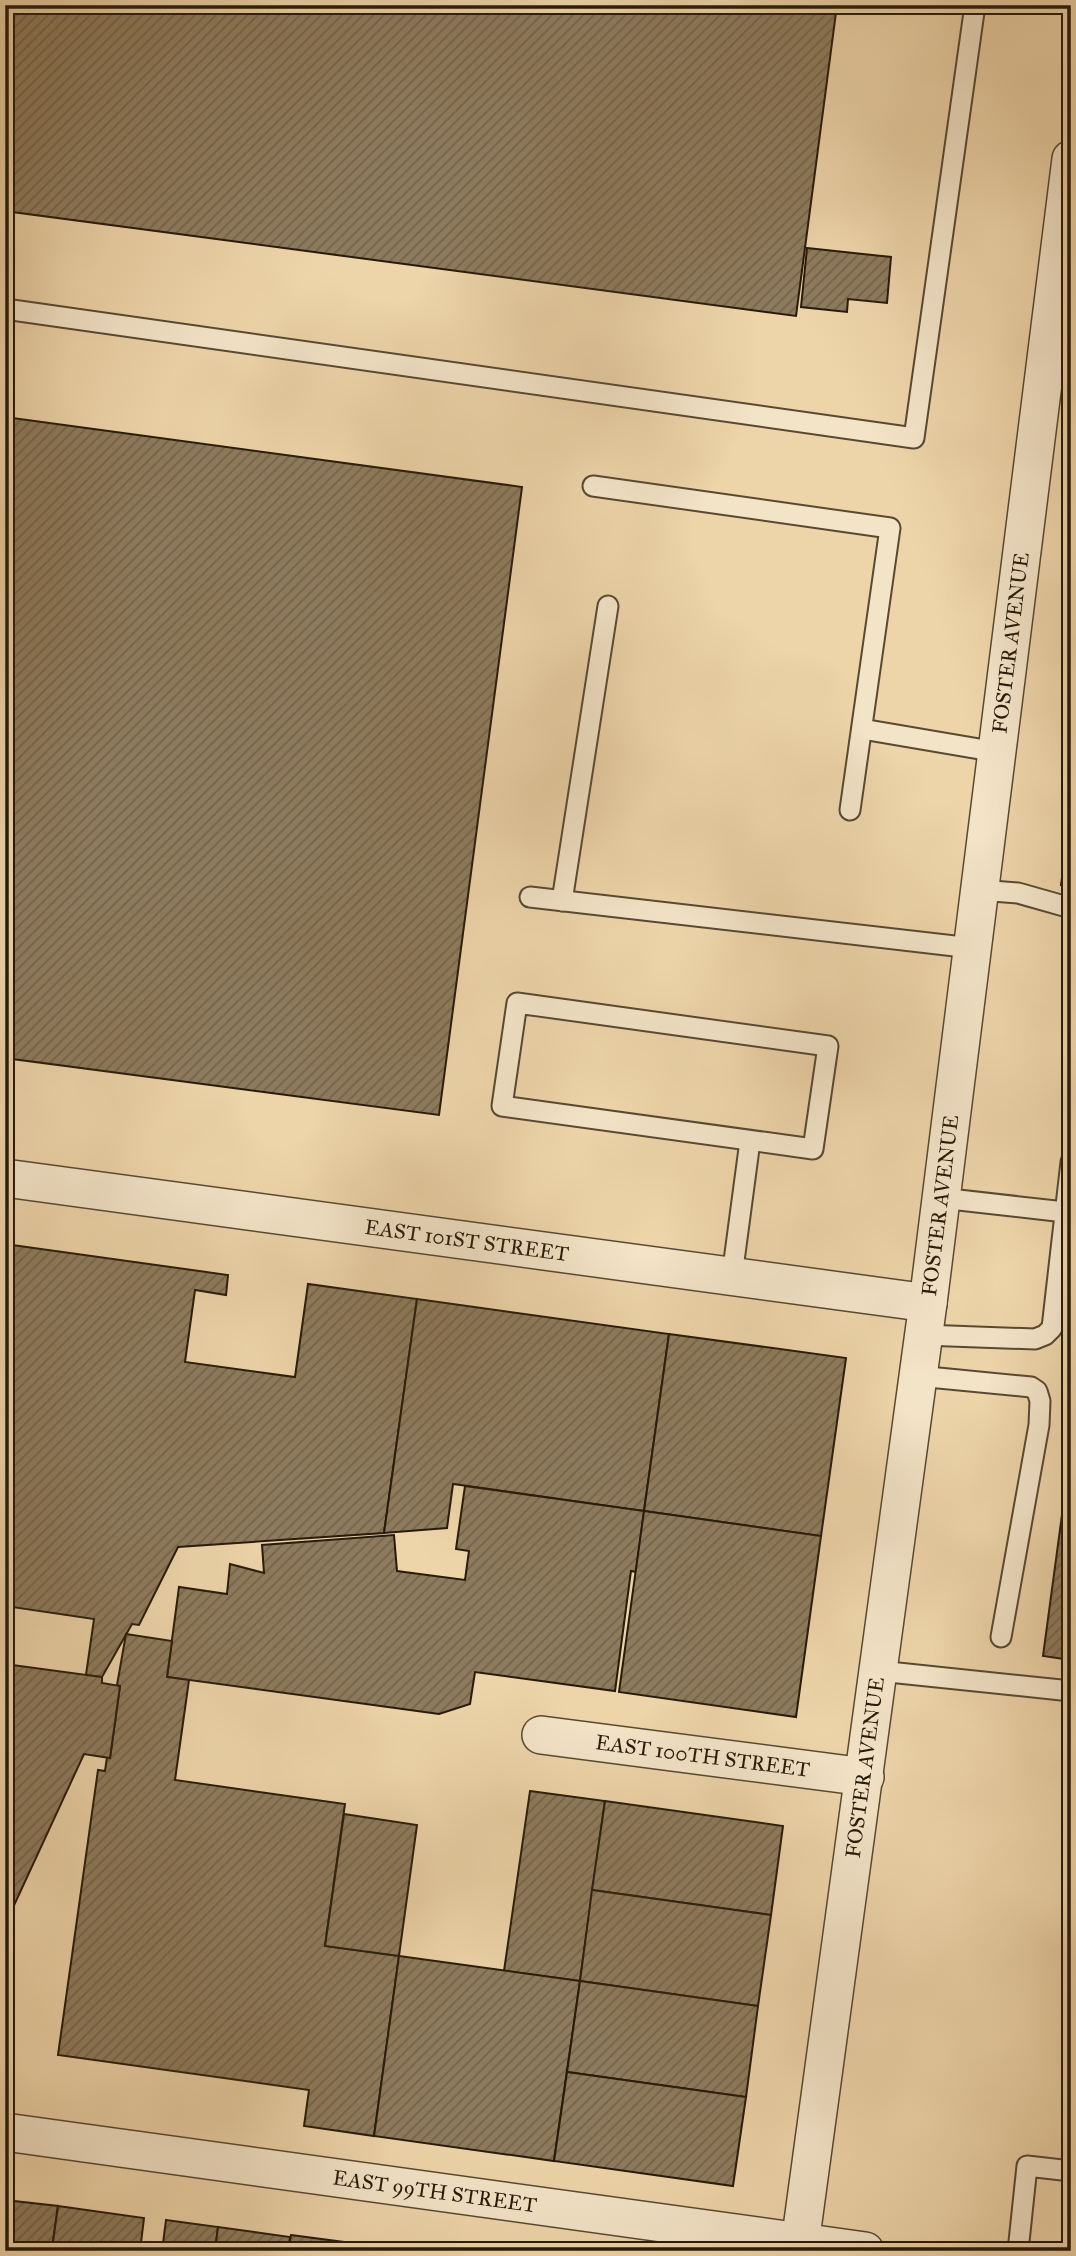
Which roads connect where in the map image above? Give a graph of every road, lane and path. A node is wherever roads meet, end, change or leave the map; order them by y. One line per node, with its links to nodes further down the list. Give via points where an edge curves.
1 (975, 5): 3 (lane, via 915,438)
2 (1071, 159): 7 (street, FOSTER AVENUE)
3 (5, 309)
4 (593, 486): 6 (lane, via 890,528)
5 (608, 606): 11 (lane)
6 (862, 729): 7 (lane); 8 (lane)
7 (997, 752): 9 (street, FOSTER AVENUE)
8 (850, 810)
9 (979, 890): 12 (lane, via 1018,893); 13 (street, FOSTER AVENUE)
10 (530, 897): 11 (lane)
11 (562, 901): 13 (lane)
12 (1071, 908)
13 (972, 948): 17 (street, FOSTER AVENUE)
14 (750, 1141): 14 (lane, via 502,1106 517,1003 828,1046 813,1149); 19 (lane)
15 (1071, 1162): 18 (lane)
16 (5, 1178): 19 (street, EAST 101ST STREET)
17 (941, 1198): 18 (lane); 20 (street, FOSTER AVENUE)
18 (1065, 1212): 20 (lane, via 1054,1320 1045,1335 1035,1339)
19 (732, 1276): 20 (street, EAST 101ST STREET)
20 (925, 1319): 21 (street, FOSTER AVENUE)
21 (918, 1376): 22 (lane, via 1037,1391 1039,1425); 23 (street, FOSTER AVENUE)
22 (1001, 1637)
23 (879, 1671): 24 (lane); 26 (street, FOSTER AVENUE)
24 (1071, 1691)
25 (541, 1735): 26 (street, EAST 100TH STREET)
26 (864, 1777): 29 (street, FOSTER AVENUE)
27 (5, 2132): 29 (street, EAST 99TH STREET)
28 (1071, 2171): 31 (lane, via 1027,2166)
29 (800, 2246): 30 (street, EAST 99TH STREET)
30 (865, 2251)
31 (1017, 2251)

